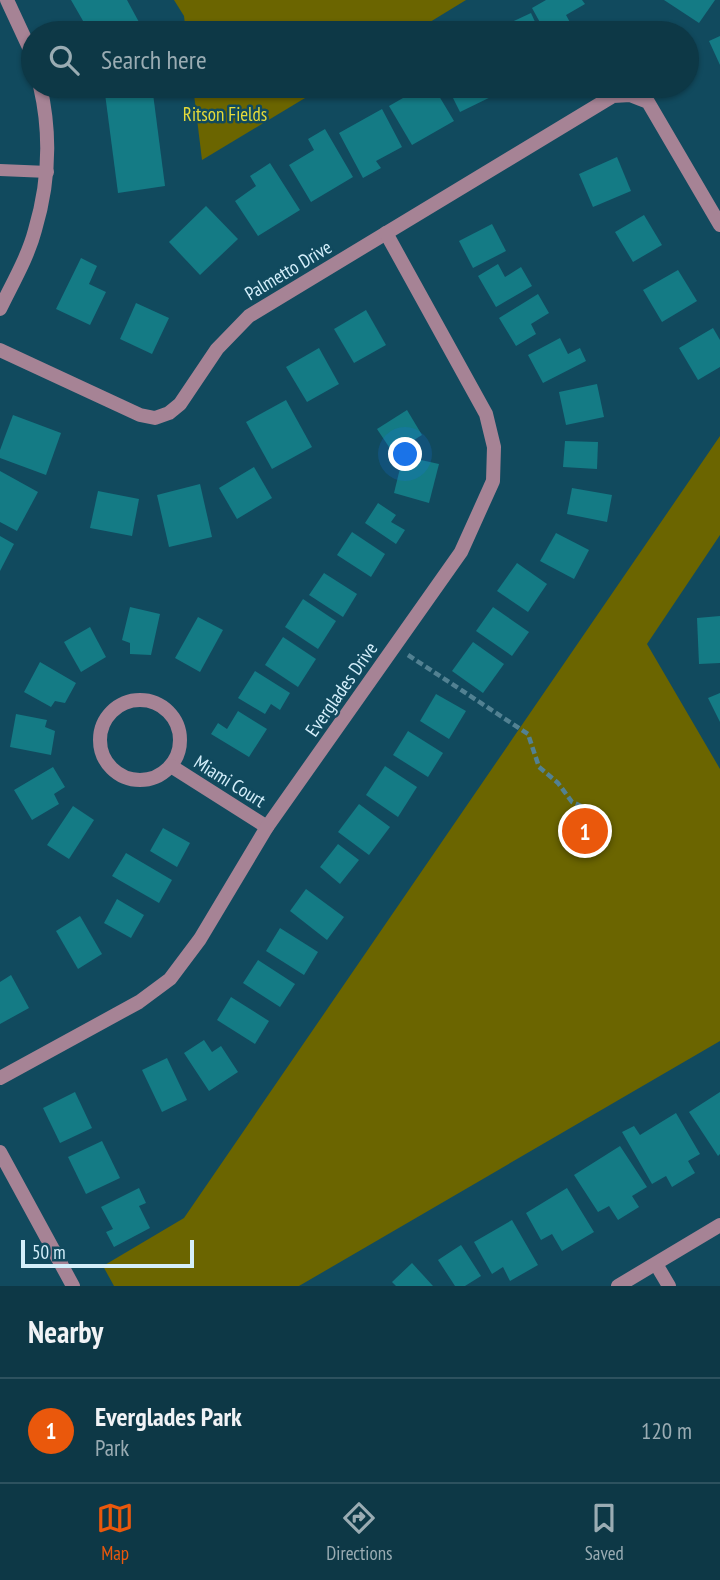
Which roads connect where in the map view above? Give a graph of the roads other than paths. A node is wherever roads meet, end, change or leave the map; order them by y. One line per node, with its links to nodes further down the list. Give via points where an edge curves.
1 (7, 0): 2 (street)
2 (21, 30)
3 (43, 98): 7 (street)
4 (610, 98): 9 (street, Palmetto Drive)
5 (638, 98): 8 (street, Palmetto Drive, via 648,102)
6 (0, 170): 7 (lane)
7 (48, 172): 10 (street, via 35,232)
8 (720, 225)
9 (386, 233): 11 (street, Palmetto Drive, via 249,316 217,349 180,404 155,418); 13 (street, Everglades Drive, via 486,414 494,447 493,481 461,552)
10 (0, 309)
11 (0, 350)
12 (171, 766): 12 (street, Miami Court, via 180,741 172,715 149,701 135,700 111,712 103,723 100,748 113,771 136,781 149,780); 13 (street, Miami Court)
13 (267, 827): 14 (street, Everglades Drive, via 200,939 170,978 139,1002)
14 (0, 1078)
15 (0, 1152): 18 (street)
16 (720, 1225): 17 (street)
17 (656, 1264): 19 (street); 20 (street)
18 (73, 1286)
19 (618, 1286)
20 (669, 1286)

